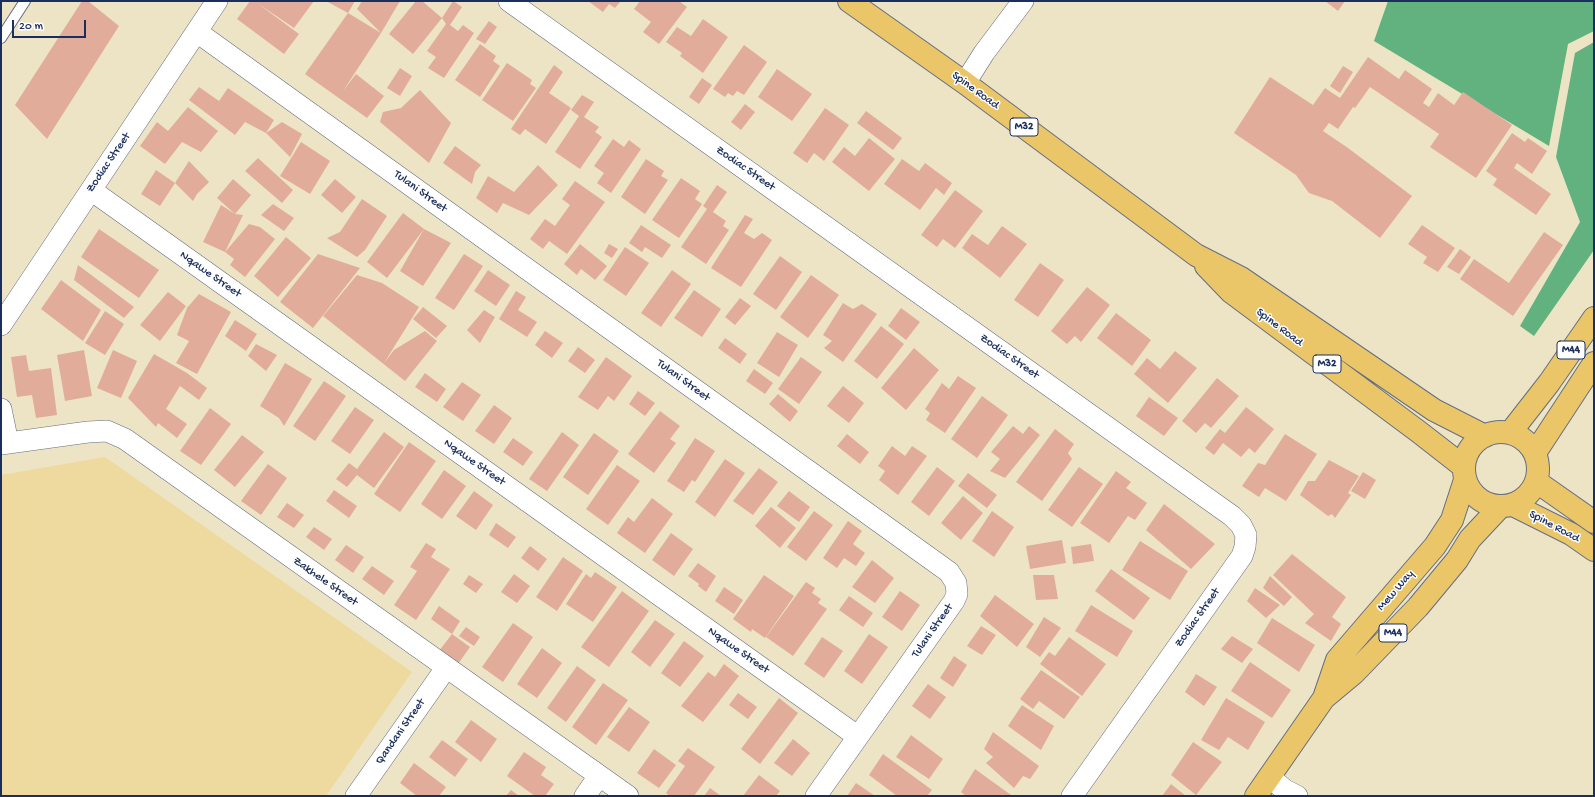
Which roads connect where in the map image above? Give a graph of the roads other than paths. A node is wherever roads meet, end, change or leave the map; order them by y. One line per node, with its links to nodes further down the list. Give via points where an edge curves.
1 (25, 1): 7 (lane)
2 (217, 1): 6 (street, Zodiac Street)
3 (508, 1): 33 (street, Zodiac Street, via 1226,511 1241,525 1246,535 1242,556)
4 (849, 1): 8 (main road, Spine Road / M32)
5 (1023, 1): 8 (street)
6 (197, 32): 9 (street, Zodiac Street); 26 (street, Tulani Street, via 949,572 956,583 957,594 954,601)
7 (1, 38)
8 (965, 83): 10 (main road, Spine Road / M32)
9 (91, 190): 12 (street, Zodiac Street); 26 (street, Nqawe Street)
10 (1196, 255): 16 (main road, Spine Road / M32, via 1241,278 1434,410); 19 (main road, Spine Road / M32, via 1231,292 1413,427)
11 (1594, 318): 15 (main road, M44, via 1549,383)
12 (1, 324)
13 (1594, 363): 18 (main road, M44)
14 (1, 409): 17 (street)
15 (1510, 433): 16 (main road, via 1501,432); 18 (main road, via 1520,437)
16 (1484, 436): 19 (main road, Mew Way, via 1470,448)
17 (4, 443): 24 (street, Zakhele Street, via 107,431 125,440)
18 (1535, 453): 20 (main road, via 1539,467)
19 (1464, 474): 21 (main road, M32, via 1470,491 1478,499 1488,505); 25 (main road, Mew Way / M44, via 1452,520 1435,546 1337,660)
20 (1537, 482): 21 (main road, Mew Way, via 1532,492 1523,500); 22 (main road, Spine Road)
21 (1506, 506): 23 (main road, Spine Road / M32, via 1571,534); 25 (main road, Mew Way / M44, via 1470,539 1457,560 1418,607 1354,673)
22 (1594, 522)
23 (1594, 550)
24 (446, 668): 27 (street, Zakhele Street); 29 (street, Qandani Street)
25 (1324, 698): 28 (main road, Mew Way / M44)
26 (857, 736): 32 (street, Tulani Street)
27 (599, 776): 30 (street); 31 (street, Zakhele Street)
28 (1269, 777): 34 (main road, Mew Way / M44); 35 (street)
29 (356, 796)
30 (585, 796)
31 (628, 796)
32 (816, 796)
33 (1072, 796)
34 (1256, 796)
35 (1297, 796)

